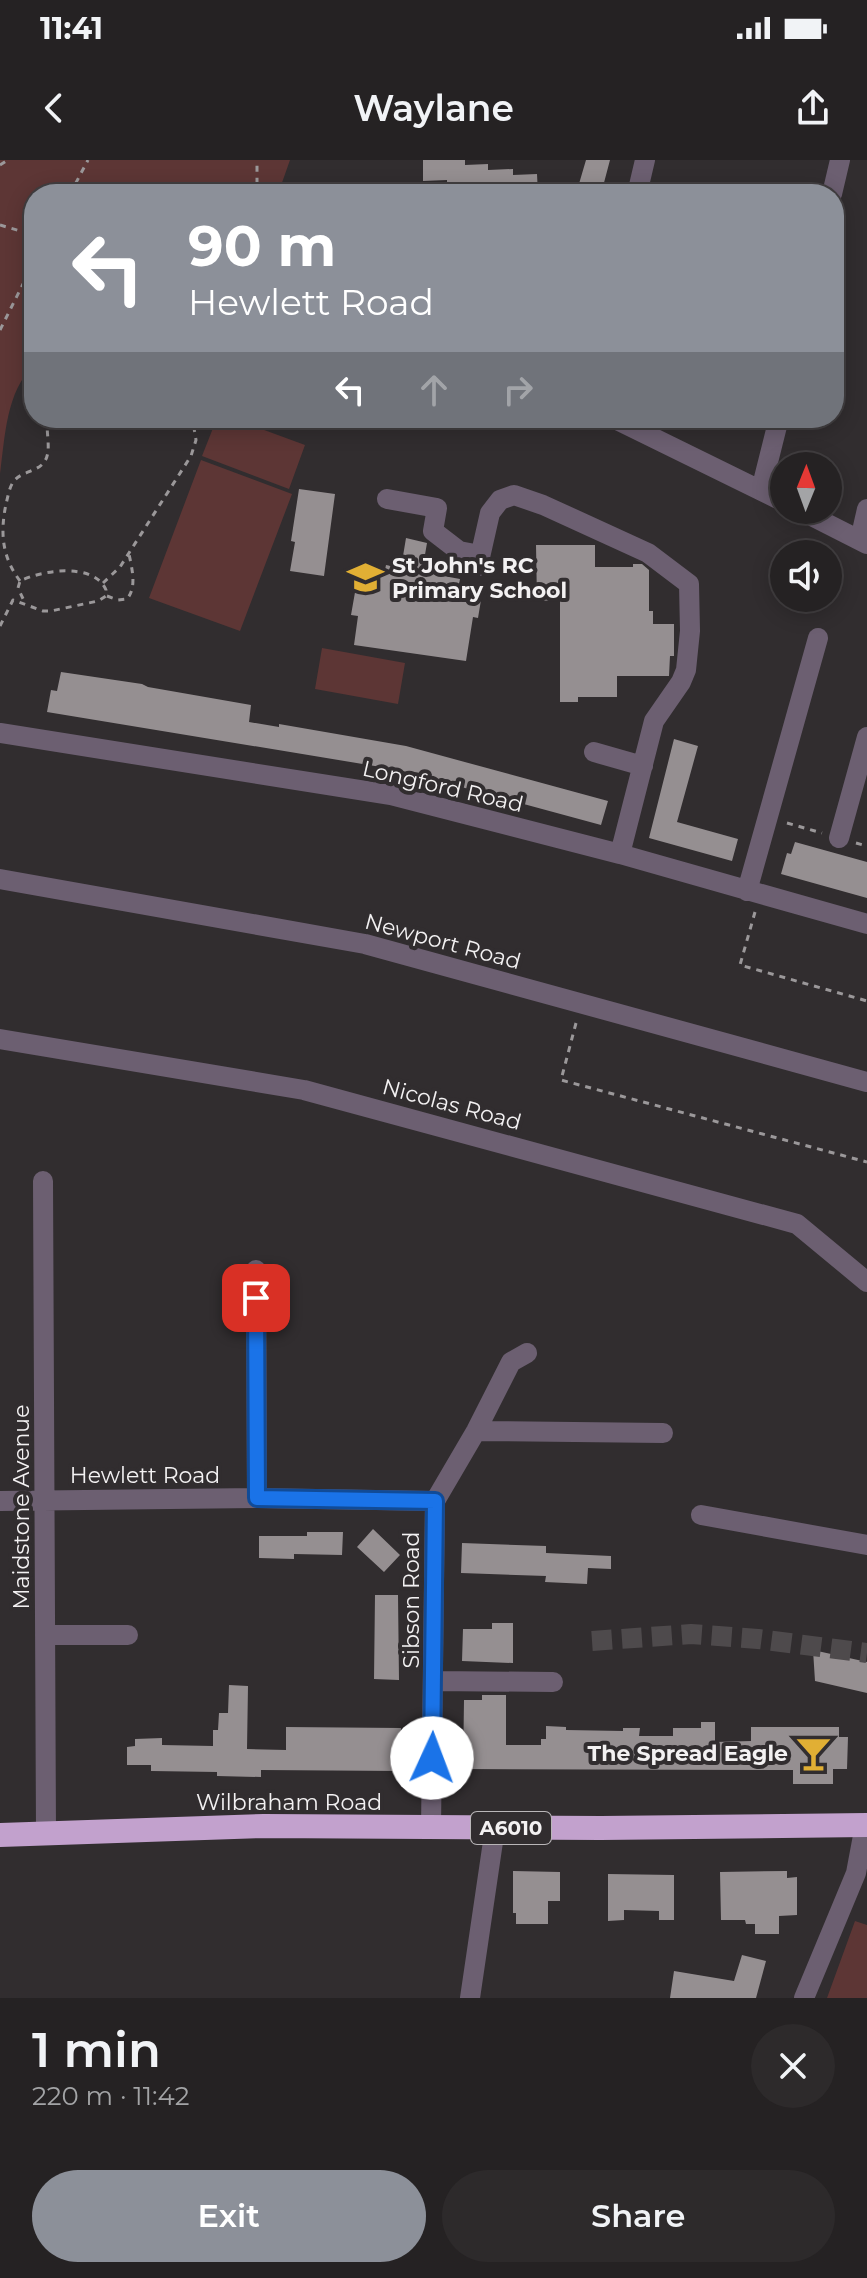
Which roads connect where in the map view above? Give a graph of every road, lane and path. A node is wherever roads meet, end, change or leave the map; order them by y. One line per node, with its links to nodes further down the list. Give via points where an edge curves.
1 (8, 160): 6 (path)
2 (88, 160): 7 (path)
3 (257, 160): 8 (path)
4 (645, 160): 9 (street)
5 (840, 160): 10 (street)
6 (0, 165)
7 (75, 184)
8 (257, 184)
9 (639, 184)
10 (834, 184)
11 (0, 225): 12 (path)
12 (24, 232)
13 (24, 282): 14 (path)
14 (0, 330)
15 (47, 428): 26 (path, via 47,458 12,483 2,522 4,550)
16 (194, 428): 25 (path, via 194,449)
17 (634, 428): 19 (street)
18 (776, 428): 19 (street)
19 (761, 490): 20 (street)
20 (770, 495)
21 (387, 499): 35 (street, via 437,508 433,531 479,560 490,513 500,500 514,495 648,553 689,584 686,670 658,714)
22 (867, 509): 24 (street)
23 (828, 524): 24 (street)
24 (863, 542)
25 (129, 554): 27 (path); 28 (path, via 132,594 118,600)
26 (20, 581): 27 (path, via 73,570); 29 (path)
27 (103, 583): 28 (path)
28 (106, 596): 29 (path, via 51,611)
29 (25, 603): 30 (path, via 13,600)
30 (0, 626)
31 (818, 638): 36 (street)
32 (0, 733): 39 (street, Longford Road, via 391,795)
33 (867, 737): 37 (street)
34 (594, 752): 35 (street)
35 (643, 766): 39 (street)
36 (768, 818): 37 (path); 41 (street)
37 (839, 838): 38 (path)
38 (867, 846)
39 (620, 854): 41 (street, Longford Road)
40 (0, 879): 44 (street, Newport Road, via 365,944)
41 (753, 893): 42 (street, Longford Road); 43 (path, via 740,965)
42 (867, 924)
43 (867, 1001)
44 (581, 1003): 46 (street, Newport Road); 47 (path, via 561,1080)
45 (0, 1039): 50 (street, Nicolas Road, via 304,1090 797,1224)
46 (867, 1082)
47 (867, 1162)
48 (43, 1181): 55 (street, Maidstone Avenue)
49 (256, 1270): 54 (street)
50 (867, 1282)
51 (527, 1353): 52 (street, Sibson Road, via 511,1362)
52 (476, 1431): 53 (street); 57 (street, Sibson Road)
53 (663, 1433)
54 (257, 1498): 55 (street, Hewlett Road); 57 (street, Hewlett Road)
55 (45, 1500): 56 (street, Hewlett Road); 60 (street, Maidstone Avenue)
56 (0, 1501)
57 (435, 1501): 62 (street, Sibson Road)
58 (701, 1515): 59 (street)
59 (867, 1545)
60 (45, 1635): 61 (street); 67 (street, Maidstone Avenue)
61 (128, 1635)
62 (434, 1681): 63 (street); 65 (street, Sibson Road)
63 (553, 1682)
64 (866, 1825): 66 (highway, Wilbraham Road / A6010); 70 (street, via 856,1873)
65 (431, 1828): 66 (highway, Wilbraham Road / A6010); 67 (highway, Wilbraham Road / A6010)
66 (495, 1828): 69 (street)
67 (46, 1832): 68 (highway, Wilbraham Road / A6010)
68 (0, 1835)
69 (470, 1998)
70 (804, 1998)

